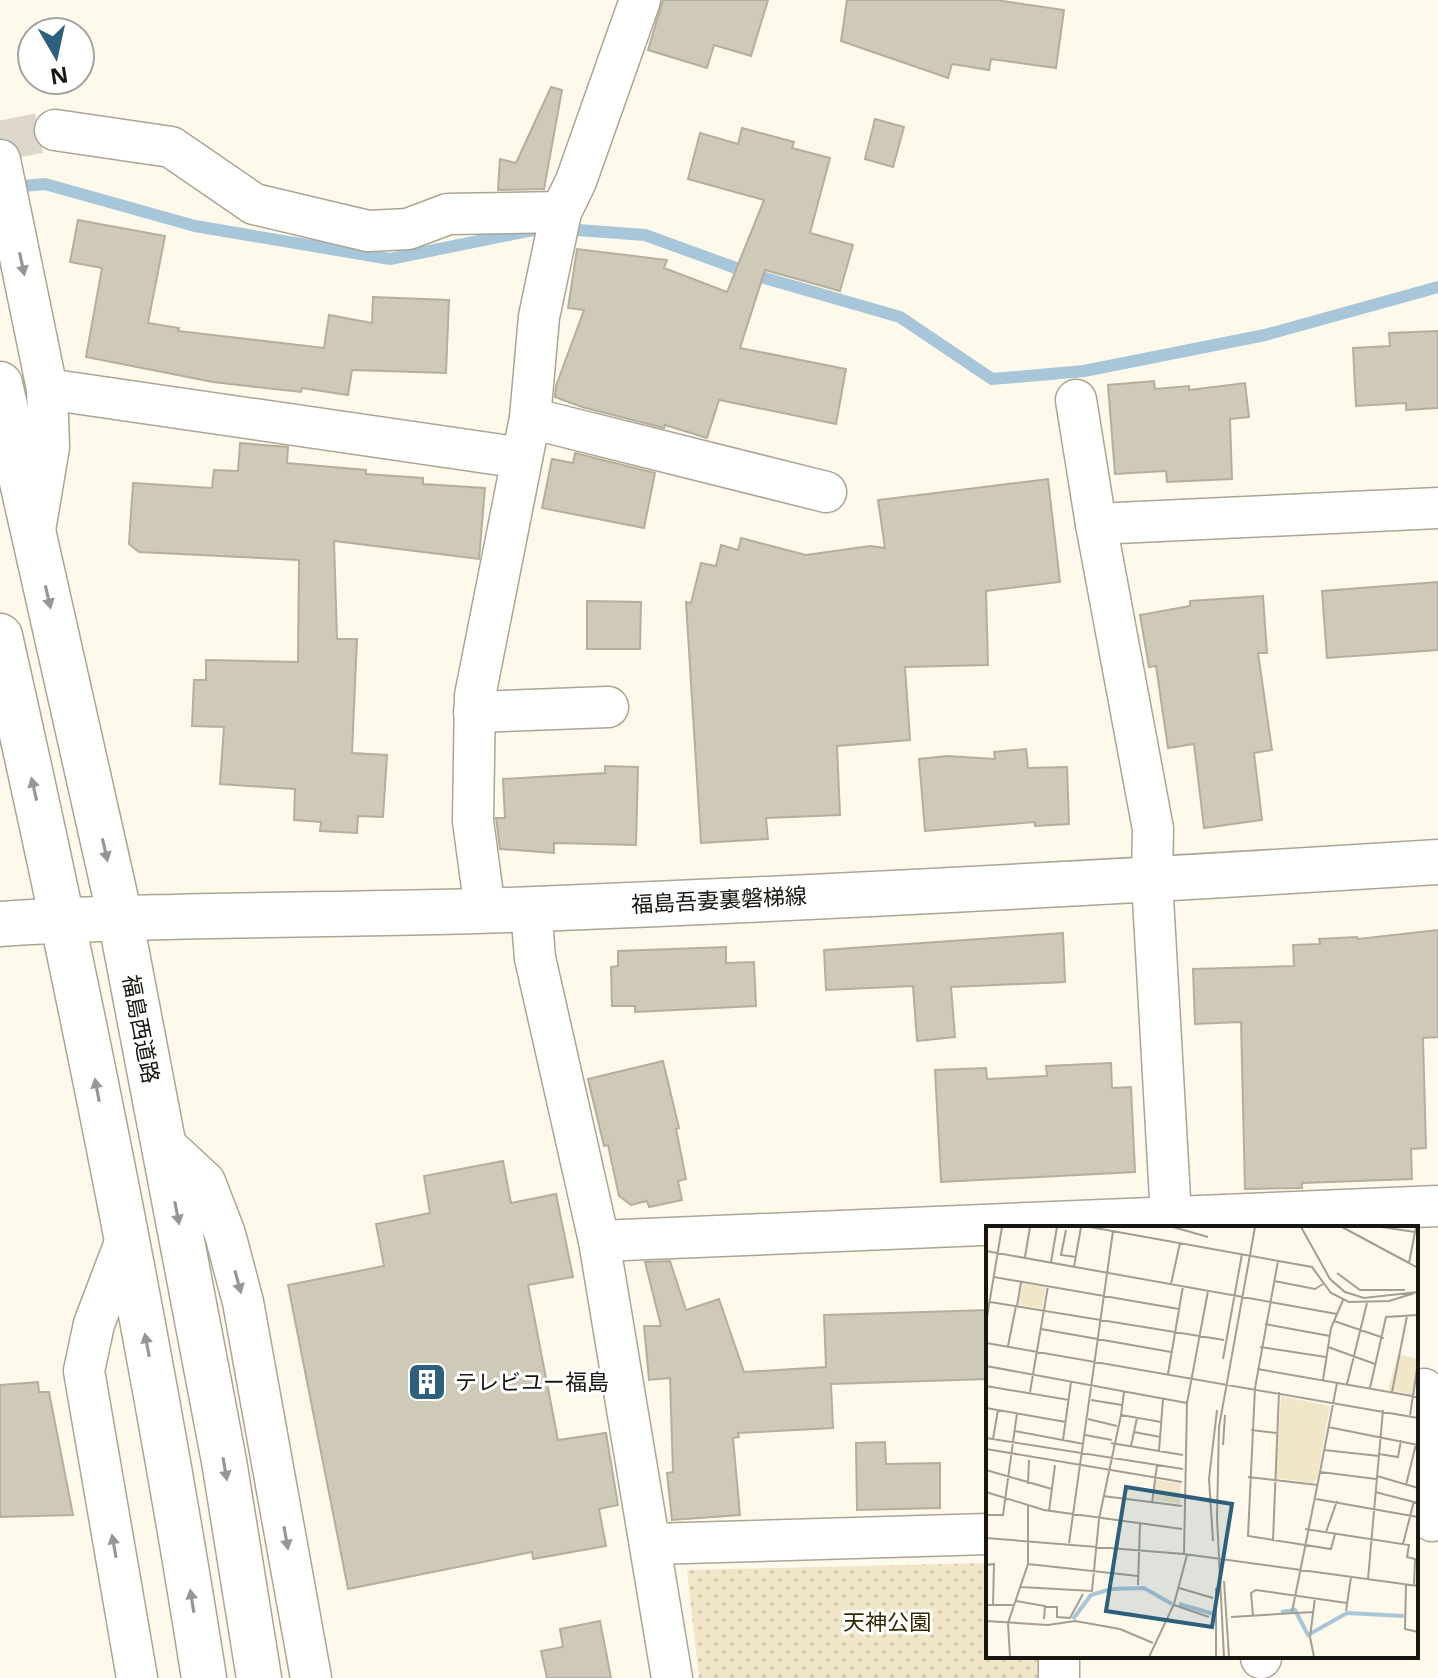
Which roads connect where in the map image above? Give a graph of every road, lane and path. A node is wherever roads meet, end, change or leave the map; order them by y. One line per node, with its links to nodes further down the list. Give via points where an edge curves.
1 (640, 0): 4 (street)
2 (55, 130): 4 (street, via 171,147 254,204 368,231 408,229 448,214)
3 (0, 160): 6 (street, one-way to 6)
4 (557, 226): 8 (street, via 539,317)
5 (0, 384): 13 (main road, 福島西道路)
6 (47, 389): 9 (street); 13 (street, via 49,447)
7 (1076, 400): 12 (street)
8 (530, 418): 9 (street); 10 (street)
9 (522, 458): 16 (street)
10 (826, 492)
11 (1438, 508): 12 (street)
12 (1096, 524): 19 (street, via 1153,829)
13 (34, 536): 22 (main road, 福島西道路, one-way to 22)
14 (0, 636): 17 (main road)
15 (608, 707): 16 (street)
16 (474, 712): 21 (street, via 473,821)
17 (10, 716): 23 (main road, one-way to 17)
18 (1438, 862): 19 (main road, 福島吾妻裏磐梯線)
19 (1152, 880): 20 (main road, 福島吾妻裏磐梯線); 27 (street)
20 (531, 909): 21 (main road, 福島吾妻裏磐梯線); 29 (street, via 535,958)
21 (485, 910): 22 (main road, 福島吾妻裏磐梯線)
22 (120, 917): 23 (main road, 福島吾妻裏磐梯線); 25 (main road, 福島西道路)
23 (64, 920): 24 (main road, 福島吾妻裏磐梯線); 28 (main road, one-way to 23)
24 (0, 924)
25 (164, 1144): 36 (main road, 福島西道路, one-way to 36); 37 (street, one-way to 37, via 205,1182 225,1234 243,1302)
26 (1438, 1206): 27 (street)
27 (1171, 1217): 29 (street)
28 (126, 1240): 34 (street, one-way to 28, via 84,1371 94,1324); 35 (main road, one-way to 28, via 169,1455)
29 (599, 1241): 33 (street)
30 (1424, 1389): 31 (street)
31 (1429, 1521)
32 (986, 1534): 33 (street)
33 (651, 1544): 38 (street)
34 (137, 1678)
35 (204, 1678)
36 (259, 1678)
37 (311, 1678)
38 (672, 1678)

